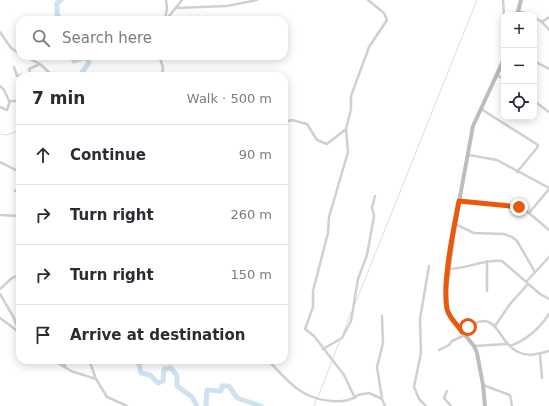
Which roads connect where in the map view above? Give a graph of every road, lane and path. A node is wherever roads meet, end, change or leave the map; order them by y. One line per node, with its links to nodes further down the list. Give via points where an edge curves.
1 (166, 0): 10 (street)
2 (182, 0): 7 (street)
3 (258, 0): 7 (street, via 227,6)
4 (368, 0): 39 (street, via 384,13 386,20 369,47 353,88)
5 (503, 0): 8 (street)
6 (521, 0): 9 (street)
7 (176, 8): 11 (street)
8 (504, 12)
9 (517, 12)
10 (166, 16)
11 (169, 16)
12 (549, 17): 14 (street)
13 (537, 19): 14 (street)
14 (542, 22): 15 (street)
15 (549, 30)
16 (0, 32): 17 (street)
17 (16, 51)
18 (32, 60): 21 (street)
19 (160, 60): 27 (street)
20 (537, 63): 24 (street)
21 (40, 64): 25 (street, via 29,69); 26 (street)
22 (14, 67): 28 (street)
23 (501, 68): 29 (street)
24 (549, 69)
25 (29, 72)
26 (49, 72)
27 (162, 72)
28 (16, 73)
29 (498, 76): 30 (street); 36 (street)
30 (501, 78)
31 (0, 86): 32 (street)
32 (10, 101): 33 (street); 35 (street, via 8,110)
33 (16, 101)
34 (537, 103): 37 (street)
35 (0, 107)
36 (480, 109): 40 (street, via 473,126); 43 (street, via 537,144 537,148)
37 (549, 112)
38 (288, 121): 39 (street, via 307,124 317,140 327,144)
39 (346, 129): 74 (street, via 348,152 329,217 328,233 313,291 313,307 305,329 314,336)
40 (469, 155): 43 (street, via 497,160); 46 (street)
41 (0, 162): 42 (street)
42 (16, 170)
43 (518, 172): 44 (street)
44 (549, 188): 47 (street)
45 (375, 196): 74 (street, via 367,255 358,279 351,321 342,338)
46 (459, 201): 47 (street, via 519,207); 50 (street)
47 (529, 213): 51 (street)
48 (0, 215): 49 (street)
49 (16, 216)
50 (455, 224): 55 (street); 56 (street, via 474,233 504,234 512,237)
51 (549, 230)
52 (549, 256): 56 (street)
53 (487, 261): 55 (street, via 462,269); 58 (street, via 505,263); 60 (street)
54 (429, 266): 92 (street, via 420,318 421,353 414,386)
55 (449, 269): 71 (street, via 447,309 452,320)
56 (535, 272): 58 (street)
57 (16, 276): 59 (street)
58 (527, 283): 62 (street); 69 (street)
59 (0, 289)
60 (487, 291)
61 (0, 294): 68 (street)
62 (549, 299)
63 (549, 314): 66 (street)
64 (382, 316): 88 (street, via 383,343 377,367)
65 (0, 318): 70 (street)
66 (544, 322): 67 (street); 72 (street, via 527,337)
67 (549, 322)
68 (16, 323)
69 (496, 326): 71 (street, via 488,322 477,323); 72 (street)
70 (16, 330)
71 (464, 334): 73 (street); 75 (street)
72 (508, 345): 73 (street); 77 (street, via 522,354)
73 (474, 346): 85 (street)
74 (323, 349): 87 (street, via 344,375)
75 (439, 350)
76 (549, 351): 77 (street)
77 (540, 354): 83 (street)
78 (60, 364): 82 (street)
79 (64, 364): 82 (street)
80 (90, 364): 84 (street)
81 (272, 364): 87 (street, via 302,392 313,397 335,403)
82 (66, 368): 84 (street)
83 (542, 378)
84 (96, 379): 89 (street, via 108,398)
85 (483, 385): 94 (street); 95 (street, via 510,395)
86 (447, 391): 93 (street, via 444,398)
87 (355, 398): 88 (street, via 364,393 374,394)
88 (382, 399): 91 (street)
89 (122, 405): 90 (street)
90 (127, 406)
91 (385, 406)
92 (426, 406)
93 (451, 406)
94 (485, 406)
95 (512, 406)

